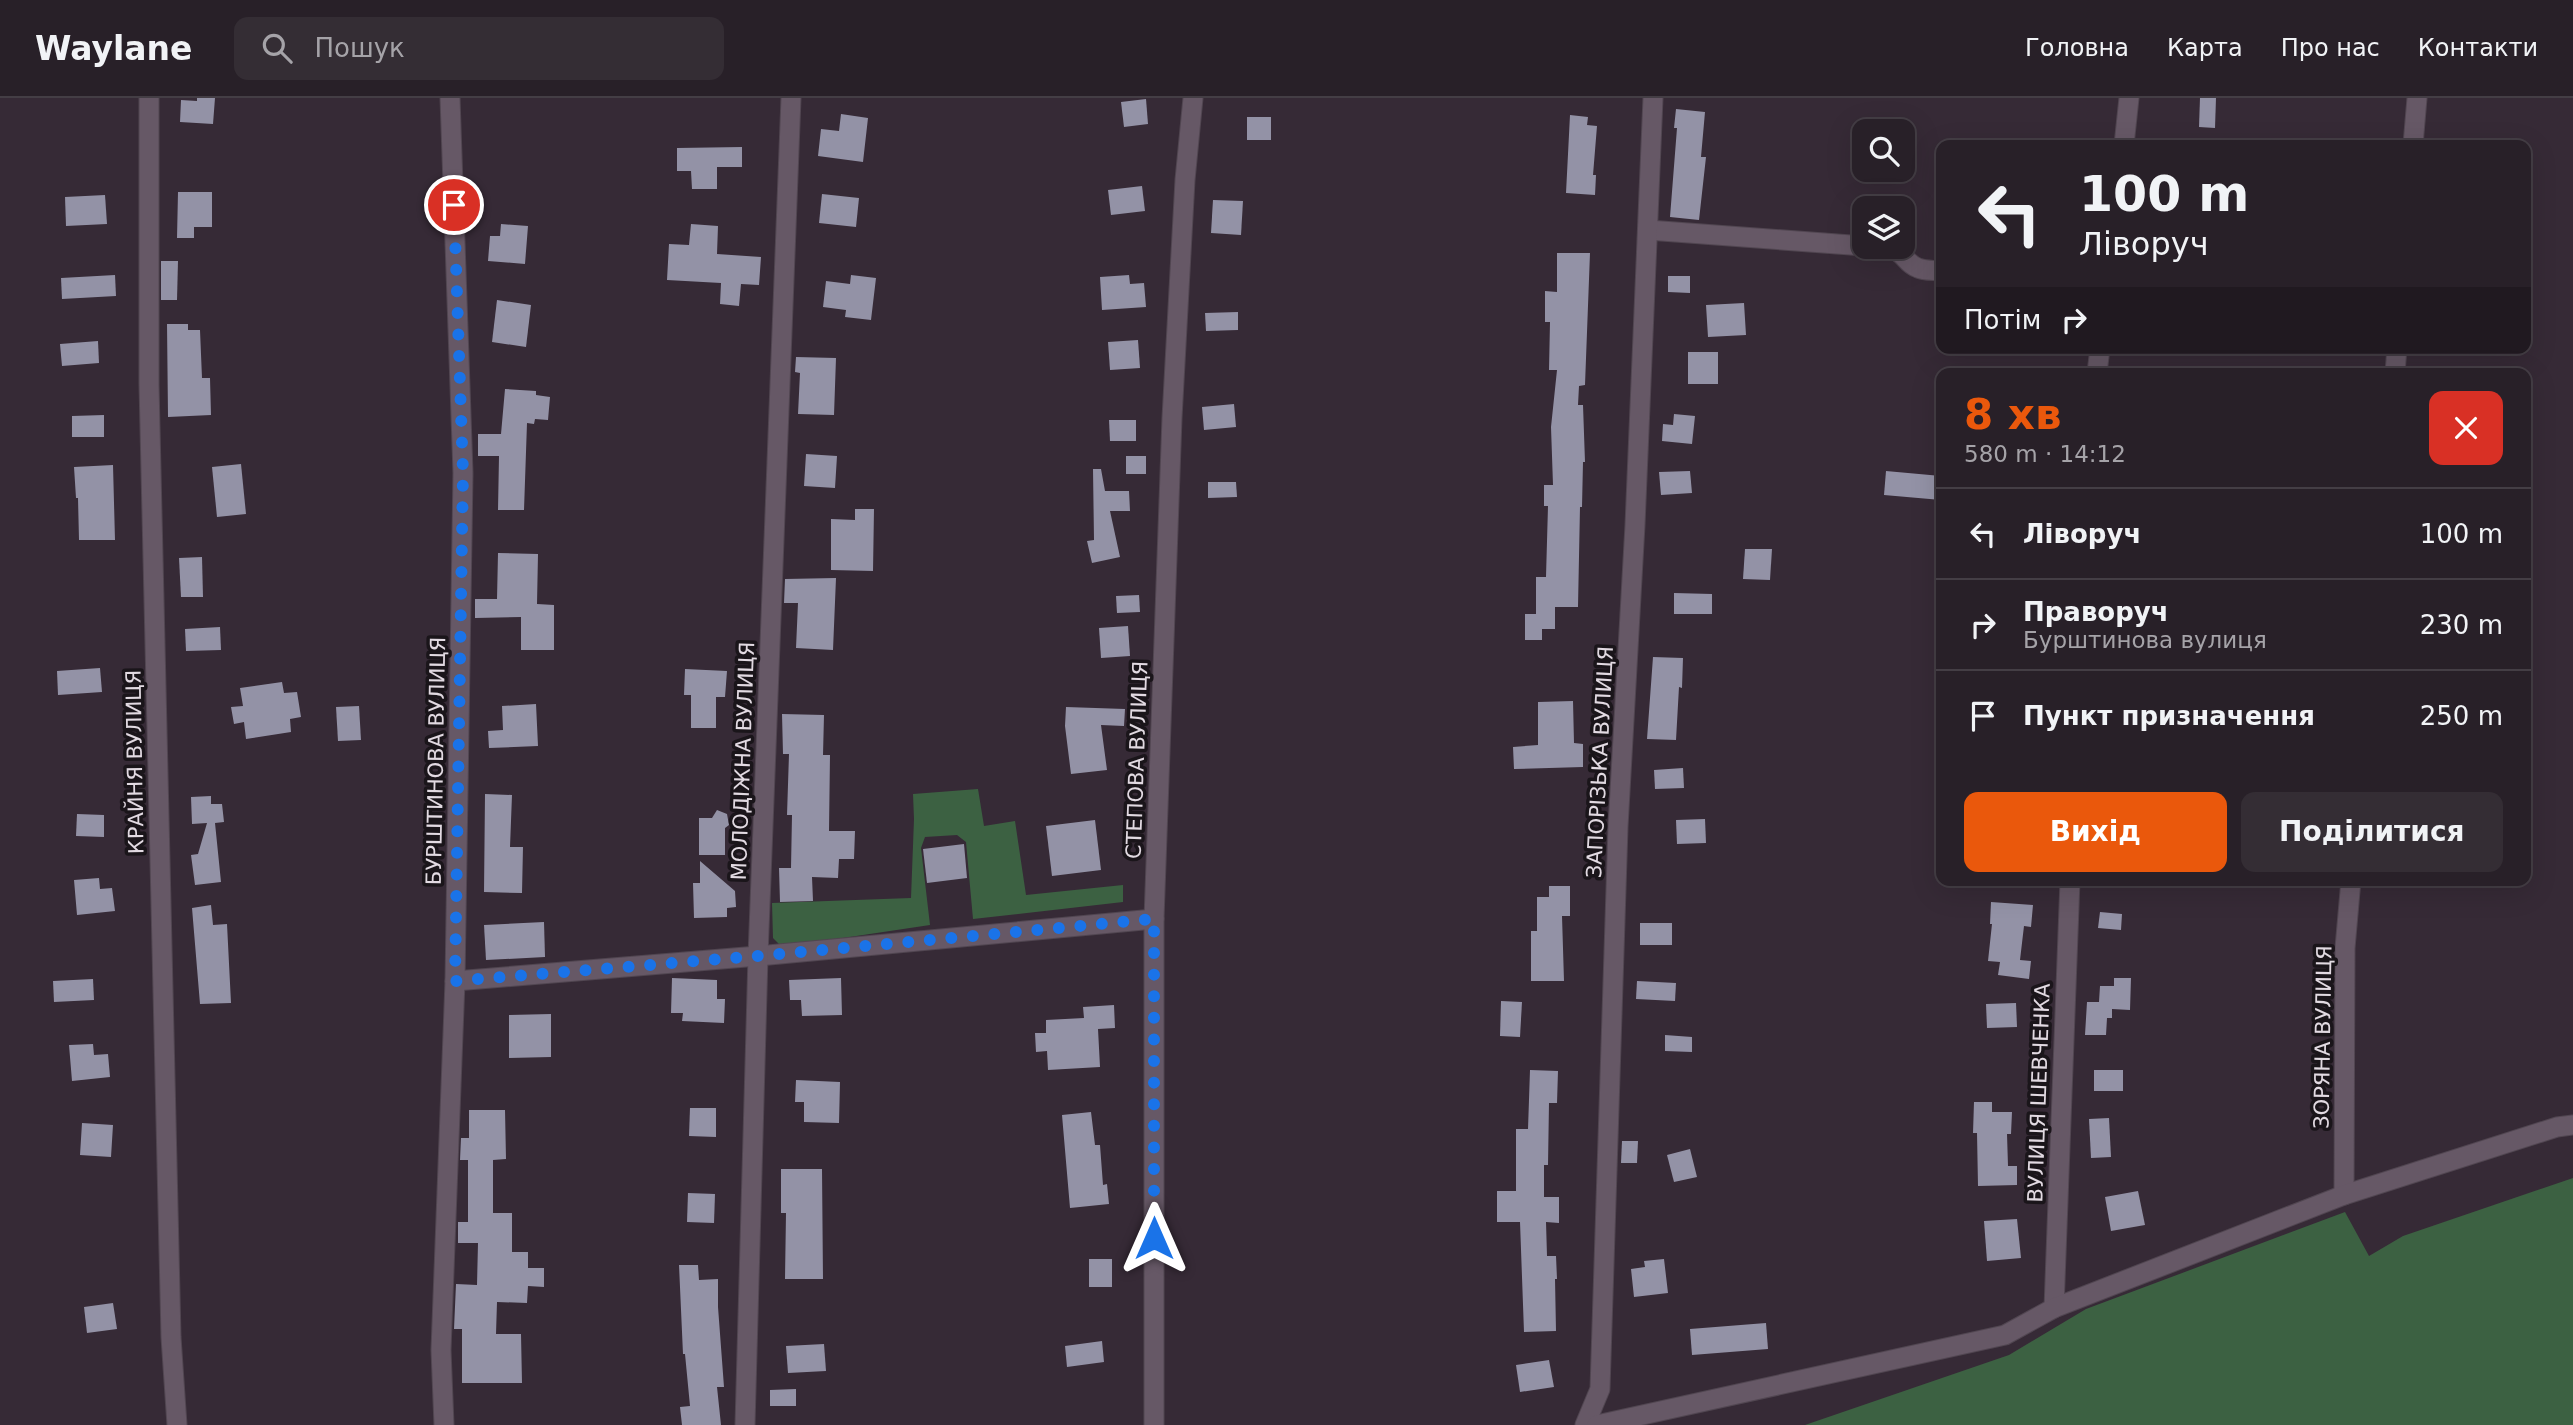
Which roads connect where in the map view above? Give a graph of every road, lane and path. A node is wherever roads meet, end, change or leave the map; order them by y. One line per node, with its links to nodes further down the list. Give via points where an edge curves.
1 (149, 98): 22 (street, КРАЙНЯ ВУЛИЦЯ, via 149,384)
2 (450, 98): 18 (street, БУРШТИНОВА ВУЛИЦЯ, via 463,473)
3 (791, 98): 17 (street, МОЛОДІЖНА ВУЛИЦЯ)
4 (1194, 98): 16 (street, СТЕПОВА ВУЛИЦЯ, via 1172,418)
5 (1653, 98): 10 (street, ЗАПОРІЗЬКА ВУЛИЦЯ)
6 (2129, 98): 8 (street)
7 (2417, 98): 9 (street)
8 (2125, 140)
9 (2413, 140)
10 (1648, 230): 11 (street); 26 (street, ЗАПОРІЗЬКА ВУЛИЦЯ, via 1618,827 1600,1388)
11 (1852, 245)
12 (1907, 259): 13 (street, via 1920,269)
13 (1936, 271)
14 (2070, 886): 21 (street, ВУЛИЦЯ ШЕВЧЕНКА)
15 (2351, 886): 20 (street, ЗОРЯНА ВУЛИЦЯ)
16 (1154, 919): 17 (street); 25 (street, СТЕПОВА ВУЛИЦЯ)
17 (758, 956): 18 (street); 24 (street, МОЛОДІЖНА ВУЛИЦЯ)
18 (455, 981): 23 (street, БУРШТИНОВА ВУЛИЦЯ, via 441,1350)
19 (2573, 1125): 20 (street)
20 (2344, 1195): 21 (street)
21 (2054, 1308): 27 (street, via 2005,1335)
22 (177, 1425)
23 (444, 1425)
24 (745, 1425)
25 (1154, 1425)
26 (1585, 1425)
27 (1597, 1425)

